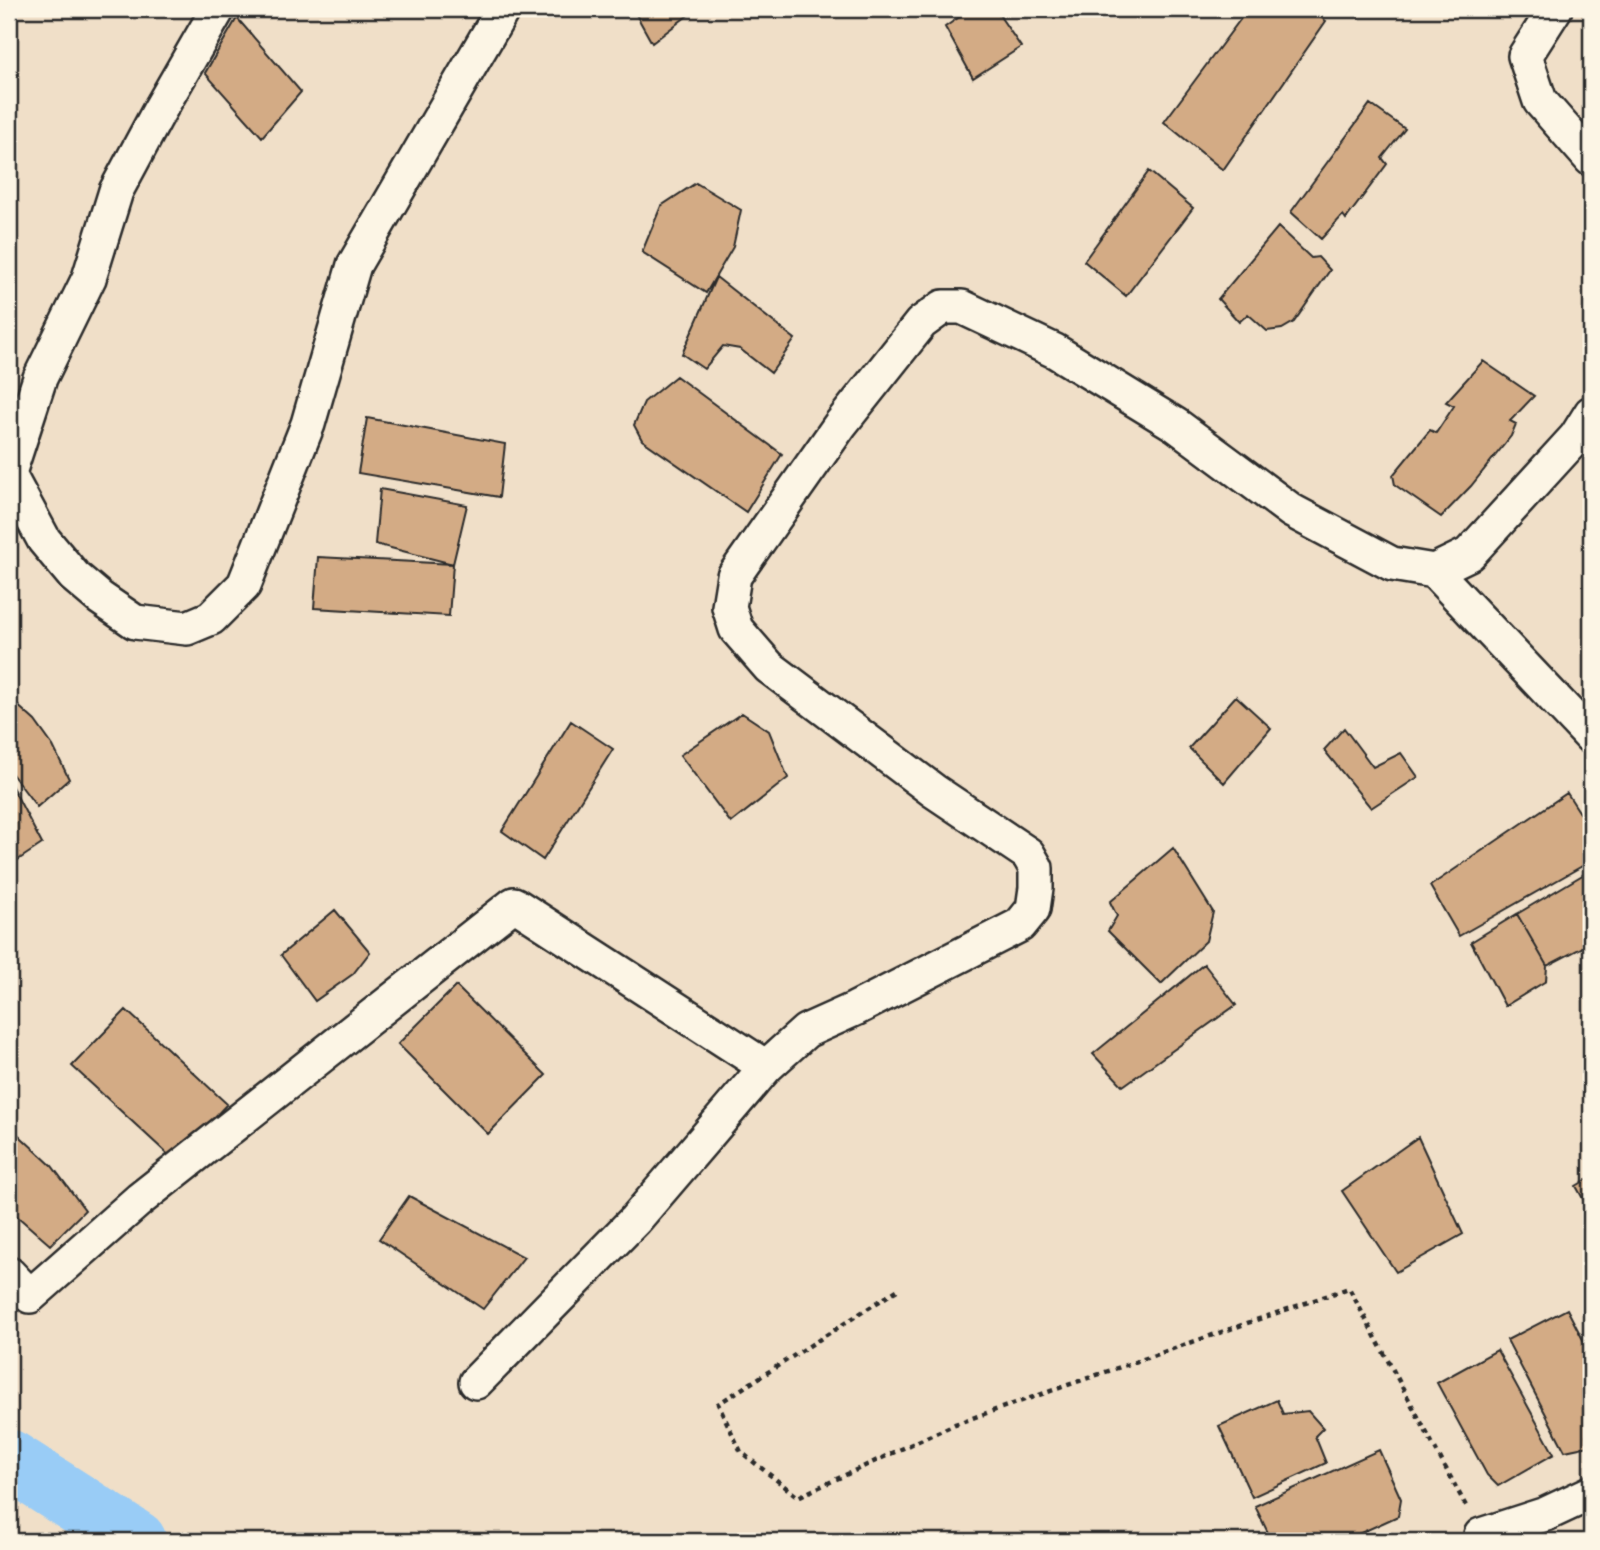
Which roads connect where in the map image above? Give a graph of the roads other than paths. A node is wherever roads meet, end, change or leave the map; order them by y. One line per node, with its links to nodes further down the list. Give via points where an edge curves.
1 (218, 9): 6 (street, via 116,191 89,278 40,378)
2 (503, 9): 6 (street, via 354,265 308,424 244,585 211,618 187,628 135,622 100,598 44,540)
3 (1555, 9): 4 (street, via 1525,56 1540,100)
4 (1591, 159)
5 (1591, 413): 7 (street, via 1576,437 1469,554)
6 (9, 474)
7 (1434, 571): 8 (street); 9 (street, via 1392,564 1292,511 1176,425 1055,351 962,307 943,307 921,323 840,425 734,576 729,607 736,629 769,667 934,791 1028,854 1036,868 1033,909 1020,925 806,1031)
8 (1591, 737)
9 (766, 1067): 10 (street, via 514,904 140,1199 30,1296); 11 (street, via 635,1220)
10 (9, 1273)
11 (476, 1382)
12 (1591, 1493): 13 (street, via 1546,1514)
13 (1481, 1535)

